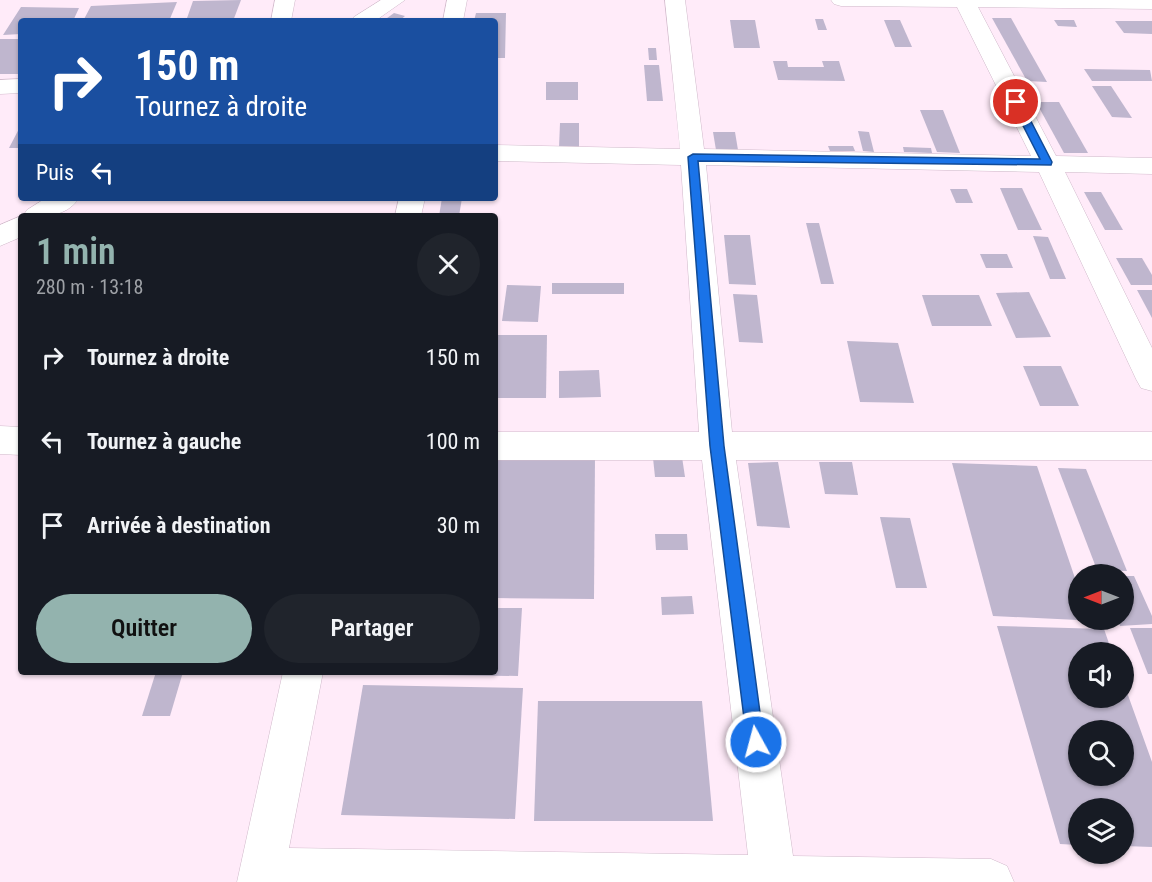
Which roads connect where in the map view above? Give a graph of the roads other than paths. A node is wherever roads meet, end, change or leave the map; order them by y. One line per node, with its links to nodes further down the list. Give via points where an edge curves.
1 (285, 0): 8 (street)
2 (395, 0): 9 (street)
3 (457, 0): 10 (street)
4 (675, 0): 14 (street)
5 (841, 0): 6 (street)
6 (964, 1): 7 (street); 15 (street)
7 (1152, 3)
8 (282, 18)
9 (366, 18)
10 (454, 18)
11 (18, 86): 12 (street)
12 (0, 87)
13 (498, 153): 14 (street)
14 (693, 157): 15 (street); 25 (street)
15 (1047, 162): 16 (street); 21 (street)
16 (1152, 166)
17 (61, 201): 18 (street)
18 (41, 213)
19 (18, 227): 20 (street)
20 (0, 237)
21 (1152, 379)
22 (0, 440): 23 (street)
23 (18, 441)
24 (498, 446): 25 (street)
25 (717, 446): 26 (street); 29 (street)
26 (1152, 446)
27 (302, 675): 28 (street)
28 (262, 876): 29 (street)
29 (773, 880): 30 (street)
30 (991, 882)

